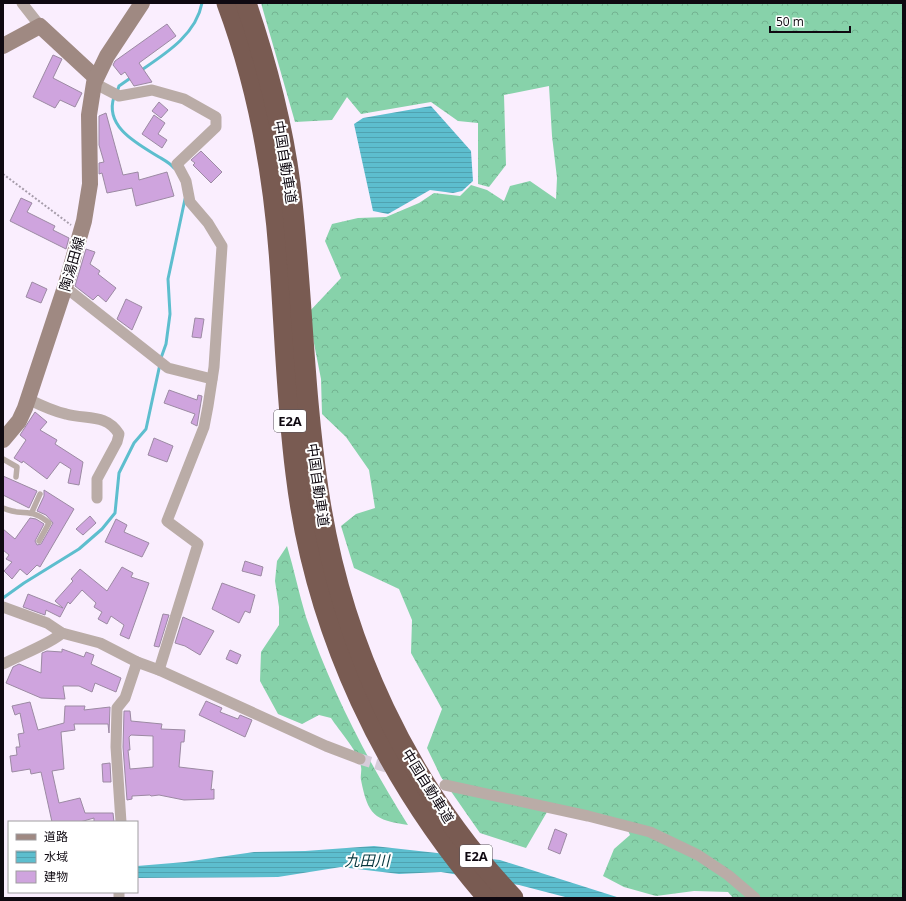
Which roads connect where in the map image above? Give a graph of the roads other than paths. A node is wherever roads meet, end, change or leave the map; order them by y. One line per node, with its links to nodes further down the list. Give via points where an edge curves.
1 (22, 3): 5 (street)
2 (142, 3): 7 (main road, 陶湯田線)
3 (227, 3): 26 (highway, 中国自動車道 / E2A, via 243,52 265,148 280,262 289,411 296,477 316,577 342,658 382,745)
4 (246, 3): 26 (highway, 中国自動車道 / E2A, via 273,91 290,184 308,408 318,489 334,573 359,652 377,694 421,778)
5 (40, 26): 6 (main road); 7 (main road)
6 (3, 46)
7 (94, 80): 8 (main road, 陶湯田線, via 89,115 90,184 81,232); 9 (street, via 115,94 152,90 184,99 216,117 216,127 176,164 186,181 190,202 208,223 222,246)
8 (65, 287): 9 (street, via 168,368); 10 (main road, 陶湯田線)
9 (212, 379): 23 (street, via 204,427 167,521 198,544)
10 (28, 399): 11 (main road, 陶湯田線, via 19,421); 15 (street, via 63,414 102,419 119,434 97,479)
11 (3, 440)
12 (3, 459): 13 (lane, via 17,467)
13 (16, 477)
14 (40, 494): 17 (lane)
15 (97, 498)
16 (3, 508): 17 (lane, via 24,513)
17 (32, 512): 18 (lane, via 49,523)
18 (39, 541)
19 (3, 607): 20 (street, via 47,623)
20 (62, 633): 21 (street, via 100,644); 22 (street, via 56,639)
21 (137, 662): 23 (street); 27 (street, via 125,698 117,708 116,747)
22 (3, 664)
23 (159, 670): 24 (street)
24 (360, 759)
25 (445, 784): 30 (street, via 650,832 698,855 728,875)
26 (434, 815): 28 (highway, 中国自動車道 / E2A, via 453,856); 29 (highway, 中国自動車道 / E2A)
27 (120, 821)
28 (488, 898)
29 (513, 898)
30 (755, 898)

